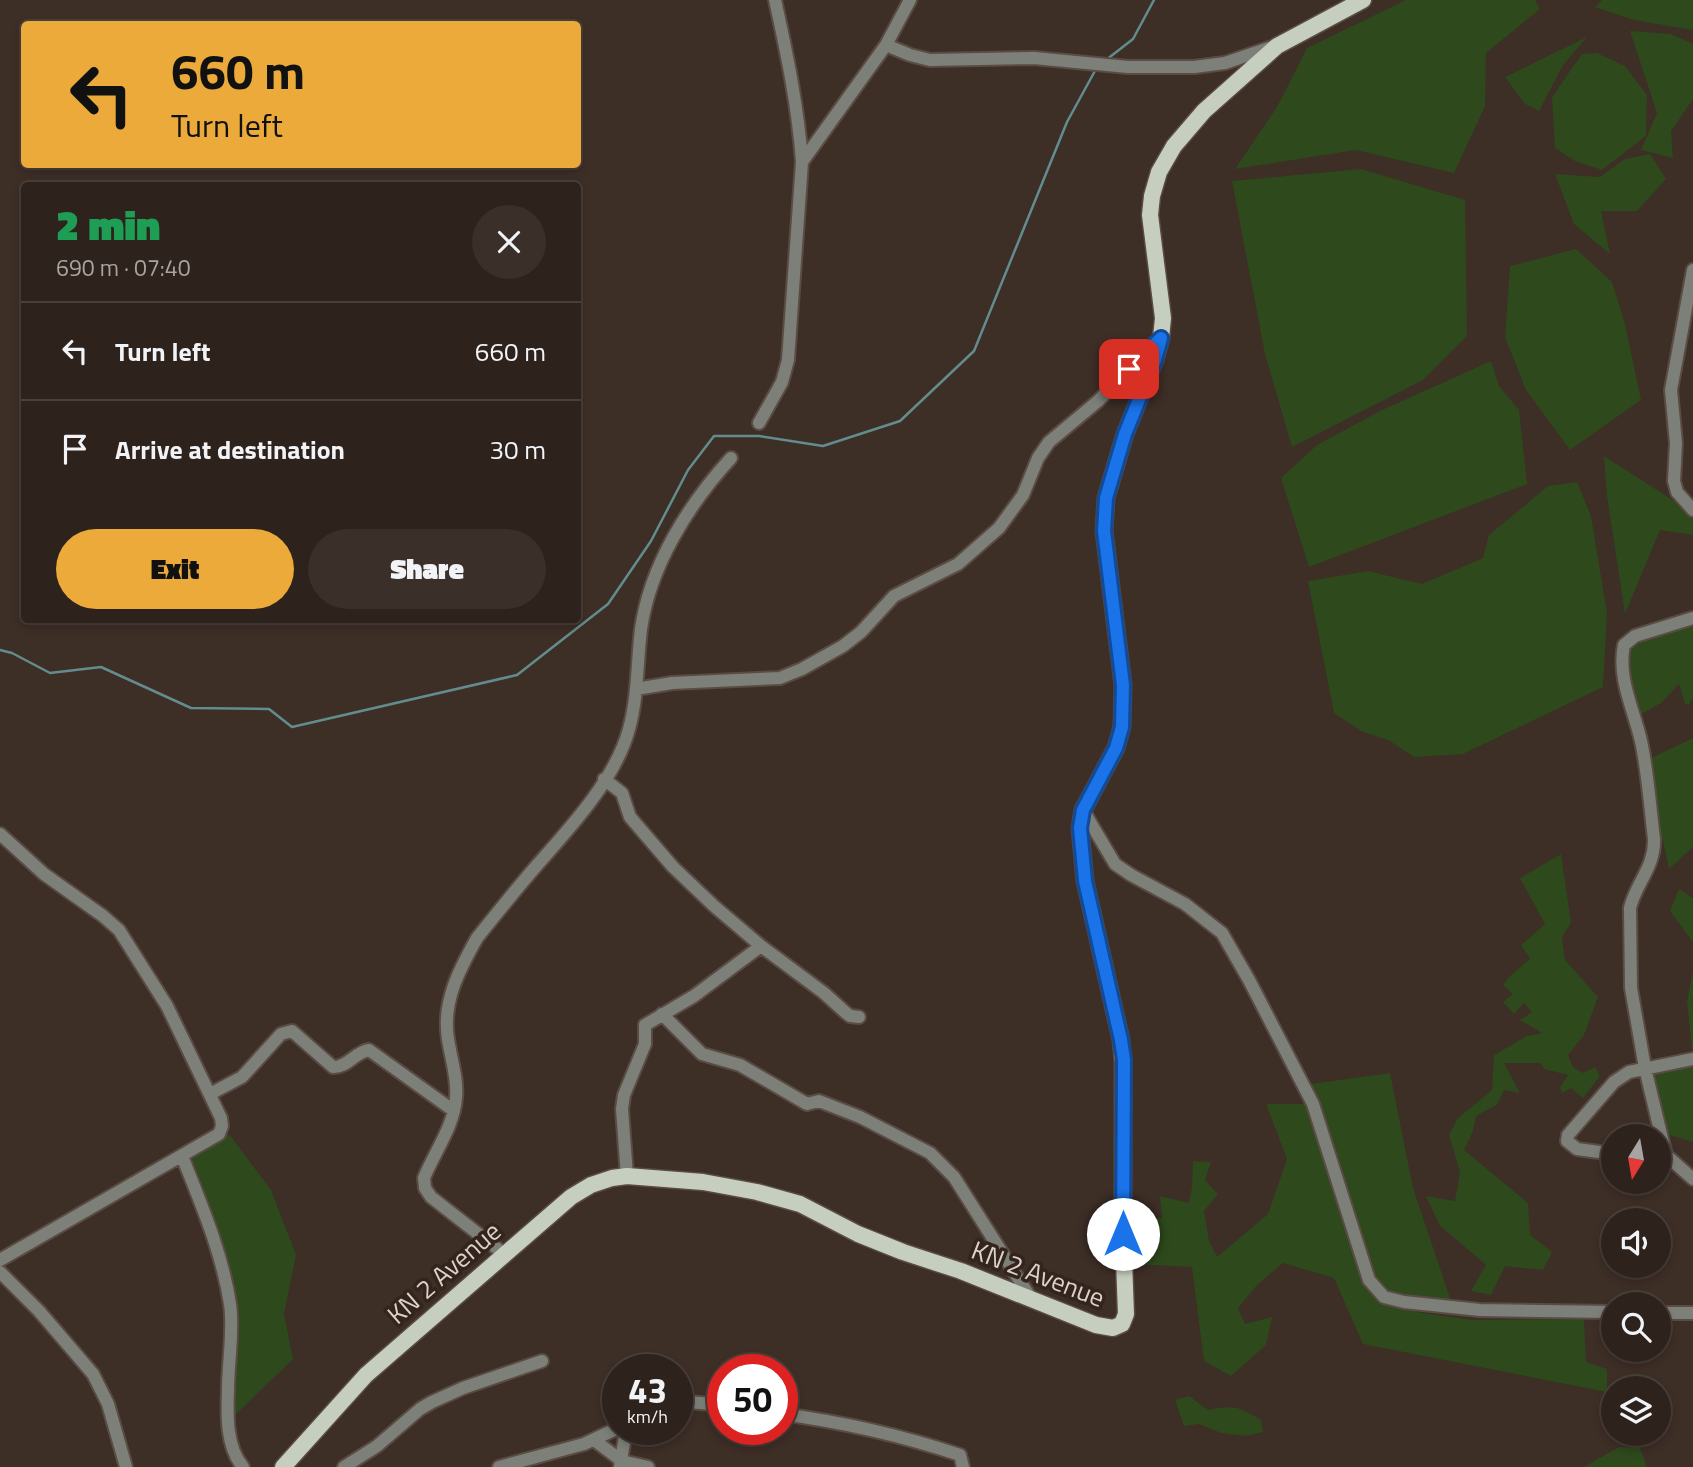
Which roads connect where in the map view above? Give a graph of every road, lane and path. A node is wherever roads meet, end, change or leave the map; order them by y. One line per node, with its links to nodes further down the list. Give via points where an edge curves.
1 (775, 0): 6 (street, via 792,74)
2 (910, 0): 4 (street)
3 (1363, 0): 5 (main road, KN 2 Avenue)
4 (886, 45): 5 (street, via 930,60 1034,58 1128,67 1194,67); 6 (street)
5 (1277, 46): 8 (main road, KN 2 Avenue, via 1205,111 1174,146 1160,172 1150,215 1161,288)
6 (802, 162): 9 (street, via 788,360 782,382)
7 (1693, 270): 11 (street, via 1671,390 1674,481 1677,492)
8 (1161, 338): 13 (street, via 1049,442 1019,502 999,528 958,564 894,596 843,646 780,678); 15 (main road, KN 2 Avenue, via 1106,498 1104,531 1123,685 1122,727 1116,748)
9 (759, 423)
10 (731, 458): 13 (street, via 712,479 654,574 641,631)
11 (1693, 510)
12 (1693, 618): 21 (street, via 1635,635 1623,645 1625,691 1641,742 1654,839 1652,861 1630,908 1631,988)
13 (636, 689): 14 (street, via 629,730)
14 (604, 779): 17 (street, via 622,793 630,817 673,867); 23 (street, via 589,805 465,958 447,1003 447,1037 457,1087)
15 (1083, 810): 33 (main road, KN 2 Avenue, via 1080,842 1085,881 1124,1060 1126,1314 1122,1324 1113,1328 1096,1325); 34 (street, via 1115,864 1185,904 1222,933 1313,1104 1374,1289 1384,1297 1404,1301 1480,1310)
16 (0, 834): 22 (street, via 44,874 120,930 167,1006)
17 (761, 946): 18 (street); 19 (street, via 850,1016)
18 (662, 1014): 28 (street, via 645,1025 645,1044 624,1094 621,1121); 33 (street, via 702,1054 740,1065 807,1104 819,1101 860,1117 930,1153 954,1177)
19 (859, 1017)
20 (1693, 1059): 21 (street)
21 (1645, 1068): 24 (street); 25 (street, via 1614,1082 1569,1135 1567,1141 1577,1149)
22 (210, 1094): 23 (street, via 243,1077 281,1034 292,1031 338,1068 369,1050); 26 (street, via 221,1118 219,1134)
23 (454, 1111): 30 (street, via 424,1178 425,1188)
24 (1657, 1124)
25 (1601, 1152)
26 (182, 1156): 31 (street); 44 (street, via 218,1251 230,1306 227,1410 232,1447)
27 (1671, 1161): 29 (street)
28 (627, 1176): 30 (main road, KN 2 Avenue, via 591,1185 571,1196); 33 (main road, KN 2 Avenue, via 703,1182 800,1204 858,1234)
29 (1693, 1179)
30 (504, 1254): 45 (main road, KN 2 Avenue, via 366,1375)
31 (0, 1260)
32 (0, 1272): 43 (street, via 93,1374 108,1404)
33 (1030, 1297)
34 (1601, 1312)
35 (1671, 1313): 36 (street)
36 (1693, 1313)
37 (542, 1361): 46 (street, via 432,1402)
38 (798, 1416): 49 (street, via 930,1445 960,1455)
39 (602, 1436): 40 (street)
40 (594, 1440): 42 (street); 47 (street)
41 (624, 1445): 42 (street)
42 (621, 1464): 48 (street)
43 (126, 1467)
44 (243, 1467)
45 (283, 1467)
46 (344, 1467)
47 (499, 1467)
48 (648, 1467)
49 (963, 1467)

